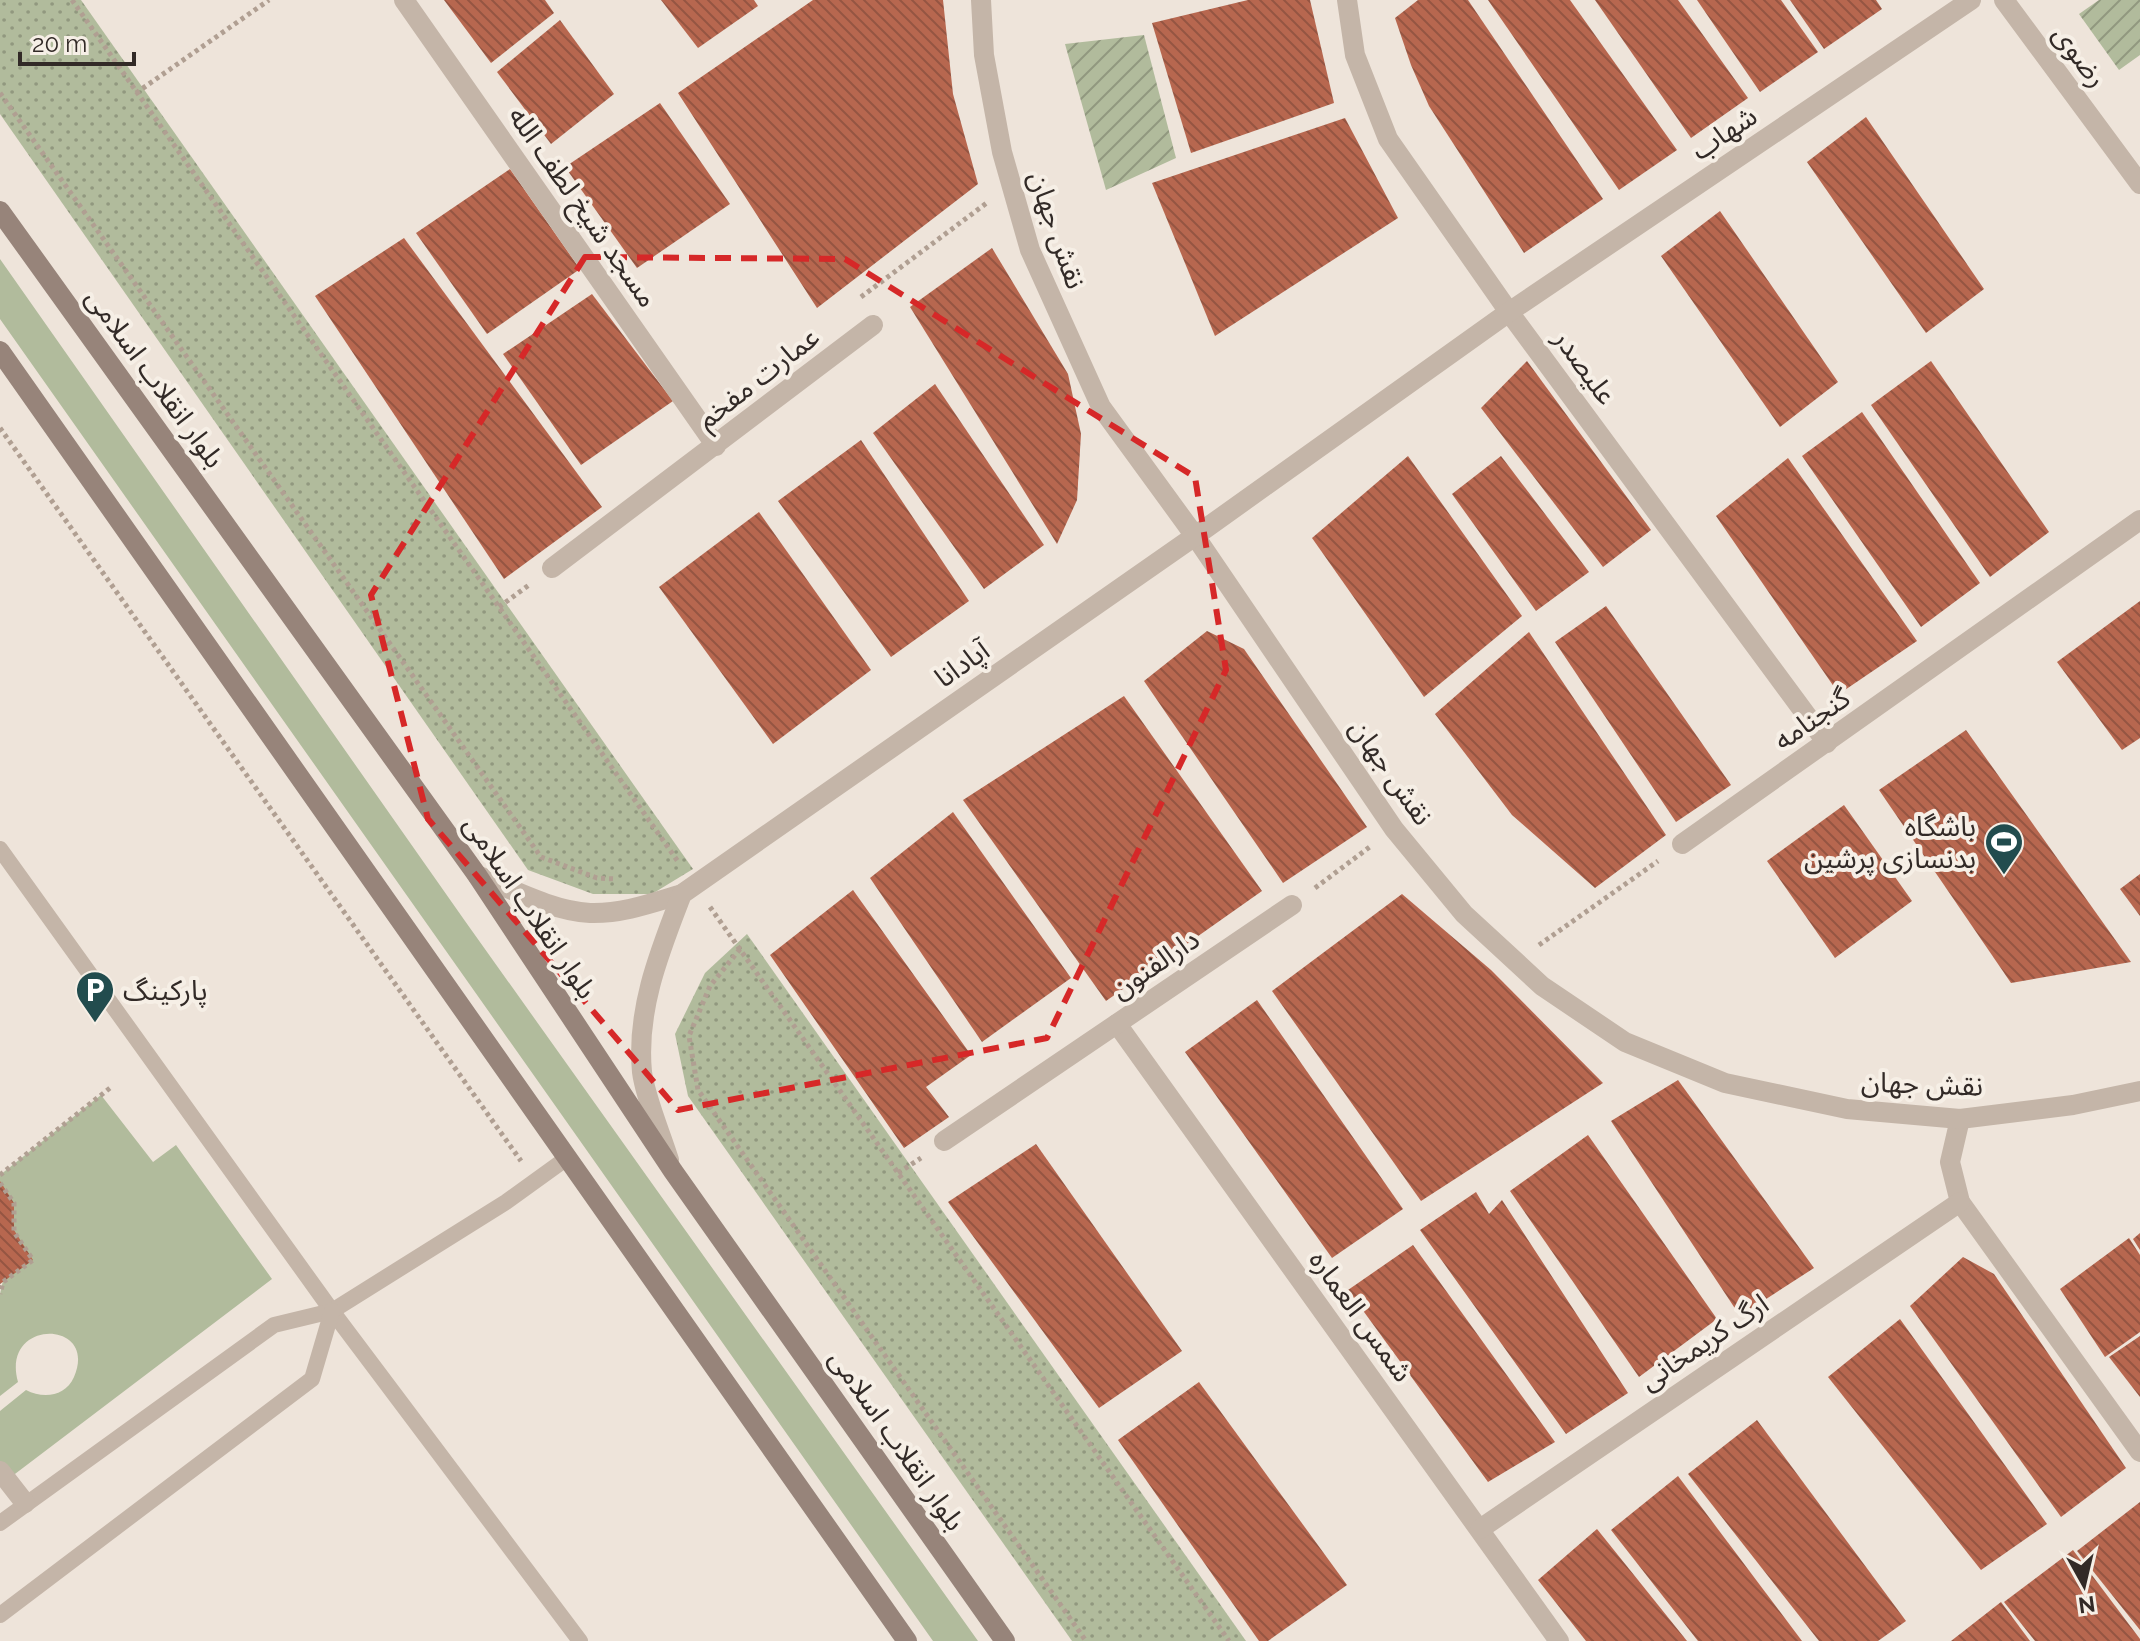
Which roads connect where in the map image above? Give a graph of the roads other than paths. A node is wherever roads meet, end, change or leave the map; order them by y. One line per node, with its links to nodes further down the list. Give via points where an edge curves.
1 (404, 0): 11 (street, مسجد شیخ لطف الله)
2 (981, 0): 13 (street, نقش جهان, via 984,55 1030,250 1101,407)
3 (1347, 0): 8 (street, علیصدر, via 1355,55 1388,139)
4 (1971, 0): 8 (street, شهاب)
5 (2004, 0): 6 (street, رضوی)
6 (2140, 184)
7 (0, 211): 18 (main road, بلوار انقلاب اسلامی)
8 (1509, 312): 13 (street, آپادانا); 15 (street, علیصدر)
9 (873, 325): 11 (street, عمارت مفخم)
10 (0, 351): 25 (main road)
11 (716, 446): 14 (street, عمارت مفخم)
12 (2140, 520): 15 (street, گنجنامه)
13 (1195, 536): 19 (street, آپادانا); 23 (street, نقش جهان, via 1394,829 1464,914 1542,986 1625,1042 1725,1083 1847,1109)
14 (552, 568)
15 (1827, 743): 16 (street, گنجنامه)
16 (1682, 844)
17 (0, 849): 28 (lane)
18 (477, 875): 19 (street, آپادانا, via 589,913 627,910); 26 (main road, بلوار انقلاب اسلامی)
19 (688, 890): 26 (street, via 659,953 643,1012 642,1073)
20 (1292, 905): 21 (street, دارالفنون)
21 (1117, 1024): 24 (street, دارالفنون); 33 (street, شمس العماره)
22 (2140, 1091): 23 (street, نقش جهان)
23 (1960, 1119): 27 (street, via 1950,1162)
24 (944, 1141)
25 (567, 1158): 28 (lane); 36 (main road)
26 (673, 1171): 37 (main road, بلوار انقلاب اسلامی)
27 (1960, 1202): 29 (street); 33 (street, ارگ کریمخانی)
28 (332, 1311): 31 (lane, via 274,1325); 34 (lane, via 312,1379); 35 (lane)
29 (2140, 1452)
30 (0, 1471): 31 (street)
31 (25, 1503): 32 (lane)
32 (0, 1523)
33 (1480, 1529): 38 (street, شمس العماره)
34 (0, 1615)
35 (580, 1641)
36 (907, 1641)
37 (1005, 1641)
38 (1559, 1641)

